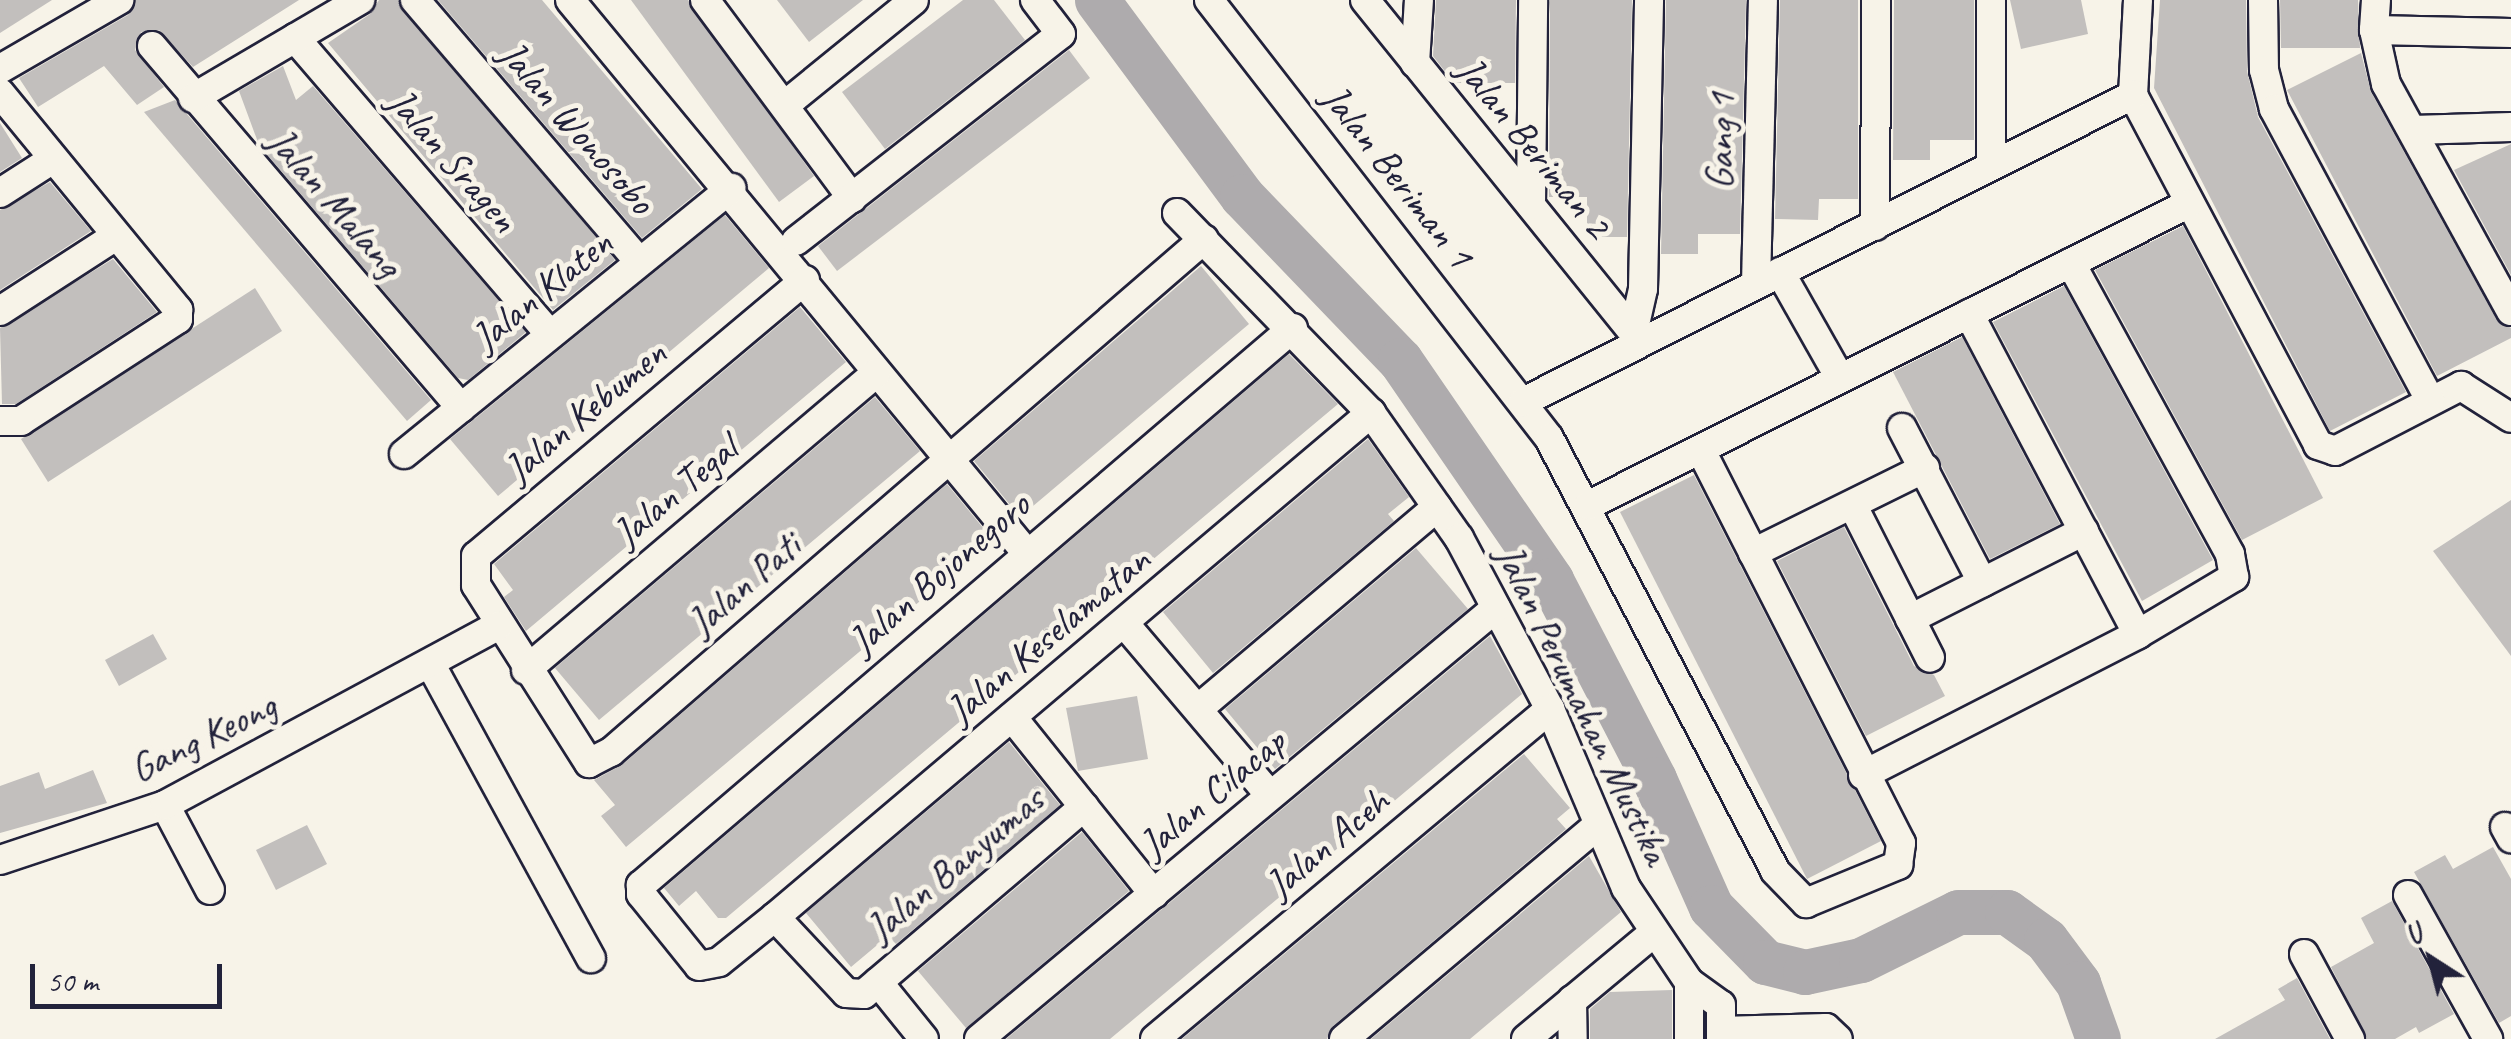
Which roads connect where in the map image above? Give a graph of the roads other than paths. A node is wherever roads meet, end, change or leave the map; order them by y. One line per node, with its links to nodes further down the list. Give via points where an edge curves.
1 (120, 0): 24 (street)
2 (360, 0): 21 (street)
3 (414, 0): 43 (street, Jalan Wonosobo)
4 (570, 0): 33 (street)
5 (914, 0): 28 (street)
6 (1036, 0): 35 (street, via 1061,34)
7 (1209, 0): 56 (street, Jalan Beriman 1)
8 (1366, 0): 23 (street, Jalan Beriman 2)
9 (1418, 0): 23 (street)
10 (1533, 0): 37 (street)
11 (1649, 0): 52 (street)
12 (1763, 0): 45 (street, Gang 1)
13 (1876, 0): 39 (street)
14 (1991, 0): 32 (street)
15 (2138, 0): 26 (street)
16 (2264, 0): 55 (street, via 2264,70 2274,109)
17 (2376, 0): 19 (street)
18 (711, 2): 28 (street)
19 (2374, 30): 20 (street); 30 (street, via 2386,84)
20 (2511, 33)
21 (295, 38): 27 (street); 51 (street, Jalan Sragen)
22 (152, 46): 27 (street, Jalan Malang)
23 (1415, 63): 37 (street, Jalan Beriman 2)
24 (0, 69)
25 (0, 94): 31 (street)
26 (2133, 95): 32 (street); 36 (street)
27 (193, 98): 57 (street, Jalan Malang)
28 (785, 105): 35 (street)
29 (2511, 127): 30 (street)
30 (2413, 130): 48 (street)
31 (53, 159): 34 (street); 40 (street)
32 (1991, 166): 39 (street)
33 (731, 188): 43 (street, Jalan Klaten); 46 (street)
34 (0, 193)
35 (852, 198): 42 (street)
36 (2188, 204): 44 (street); 55 (street, via 2324,450 2336,451)
37 (1530, 205): 52 (street, Jalan Beriman 2)
38 (1177, 213): 41 (street, Jalan Perumahan Mustika)
39 (1875, 226): 45 (street)
40 (116, 236): 47 (street); 60 (street, via 178,310 178,320 21,422)
41 (1204, 239): 50 (street, Jalan Perumahan Mustika); 64 (street)
42 (796, 240)
43 (639, 261): 51 (street, Jalan Klaten)
44 (2071, 263): 49 (street); 76 (street, via 2234,565 2234,576 2223,586)
45 (1768, 278): 52 (street); 54 (street)
46 (805, 280): 53 (street); 77 (street, Jalan Kebumen, via 476,556)
47 (0, 311)
48 (2511, 311)
49 (1970, 314): 54 (street); 69 (street)
50 (1293, 328): 58 (street, Jalan Perumahan Mustika); 70 (street, Jalan Bojonegoro)
51 (550, 334): 57 (street, Jalan Klaten)
52 (1637, 336): 56 (street)
53 (876, 374): 64 (street); 80 (street, Jalan Tegal)
54 (1840, 378): 62 (street)
55 (2430, 400): 59 (street, via 2460,386)
56 (1523, 402): 66 (street, Jalan Beriman 1)
57 (460, 408): 63 (street, Jalan Klaten)
58 (1371, 413): 68 (street, Jalan Perumahan Mustika); 75 (street, Jalan Keselamatan)
59 (2511, 418)
60 (0, 420)
61 (1902, 428): 65 (street)
62 (1700, 449): 66 (street); 71 (street)
63 (404, 454)
64 (948, 459): 70 (street); 80 (street, Jalan Pati, via 611,752 588,763)
65 (1925, 468): 67 (street); 72 (street)
66 (1589, 505): 84 (street, Jalan Beriman 1, via 1774,871 1800,903 1898,865 1903,856)
67 (1854, 506): 71 (street); 74 (street)
68 (1437, 507): 73 (street, Jalan Perumahan Mustika); 81 (street)
69 (2084, 531): 72 (street); 76 (street)
70 (1026, 551): 90 (street, Jalan Bojonegoro)
71 (1752, 553): 84 (street)
72 (1982, 582): 74 (street)
73 (1496, 608): 82 (street, Jalan Perumahan Mustika); 85 (street, Jalan Cilacap)
74 (1910, 619): 78 (street)
75 (1124, 622): 81 (street); 83 (street, Jalan Keselamatan)
76 (2138, 634): 84 (street)
77 (484, 635): 79 (street, Gang Keong); 80 (street)
78 (1930, 658)
79 (431, 665): 86 (street, Gang Keong); 97 (street)
80 (526, 670)
81 (1198, 709): 85 (street)
82 (1550, 709): 88 (street, Jalan Perumahan Mustika); 105 (street, Jalan Aceh)
83 (1012, 717): 87 (street); 94 (street, Jalan Keselamatan)
84 (1863, 775)
85 (1270, 795): 92 (street, Jalan Cilacap)
86 (164, 805): 89 (street, Gang Keong); 91 (street)
87 (1084, 807): 92 (street); 98 (street, Jalan Banyumas)
88 (1596, 826): 95 (street, Jalan Perumahan Mustika); 106 (street)
89 (0, 860)
90 (642, 885): 94 (street, Jalan Keselamatan, via 641,894 699,966 719,962)
91 (210, 890)
92 (1154, 894): 104 (street, Jalan Cilacap)
93 (2408, 895): 112 (street)
94 (775, 917): 98 (street, via 846,993 864,994)
95 (1653, 933): 99 (street, Jalan Perumahan Mustika); 100 (street)
96 (2304, 954): 111 (street)
97 (591, 958)
98 (878, 982): 101 (street)
99 (1689, 982): 102 (street, Jalan Perumahan Mustika, via 1716,996); 109 (street)
100 (1572, 1000): 107 (street); 108 (street)
101 (920, 1034): 103 (street)
102 (1721, 1035): 110 (street, via 1826,1028)
103 (888, 1039)
104 (979, 1039)
105 (1155, 1039)
106 (1344, 1039)
107 (1526, 1039)
108 (1573, 1039)
109 (1689, 1039)
110 (1838, 1039)
111 (2350, 1039)
112 (2488, 1039)

